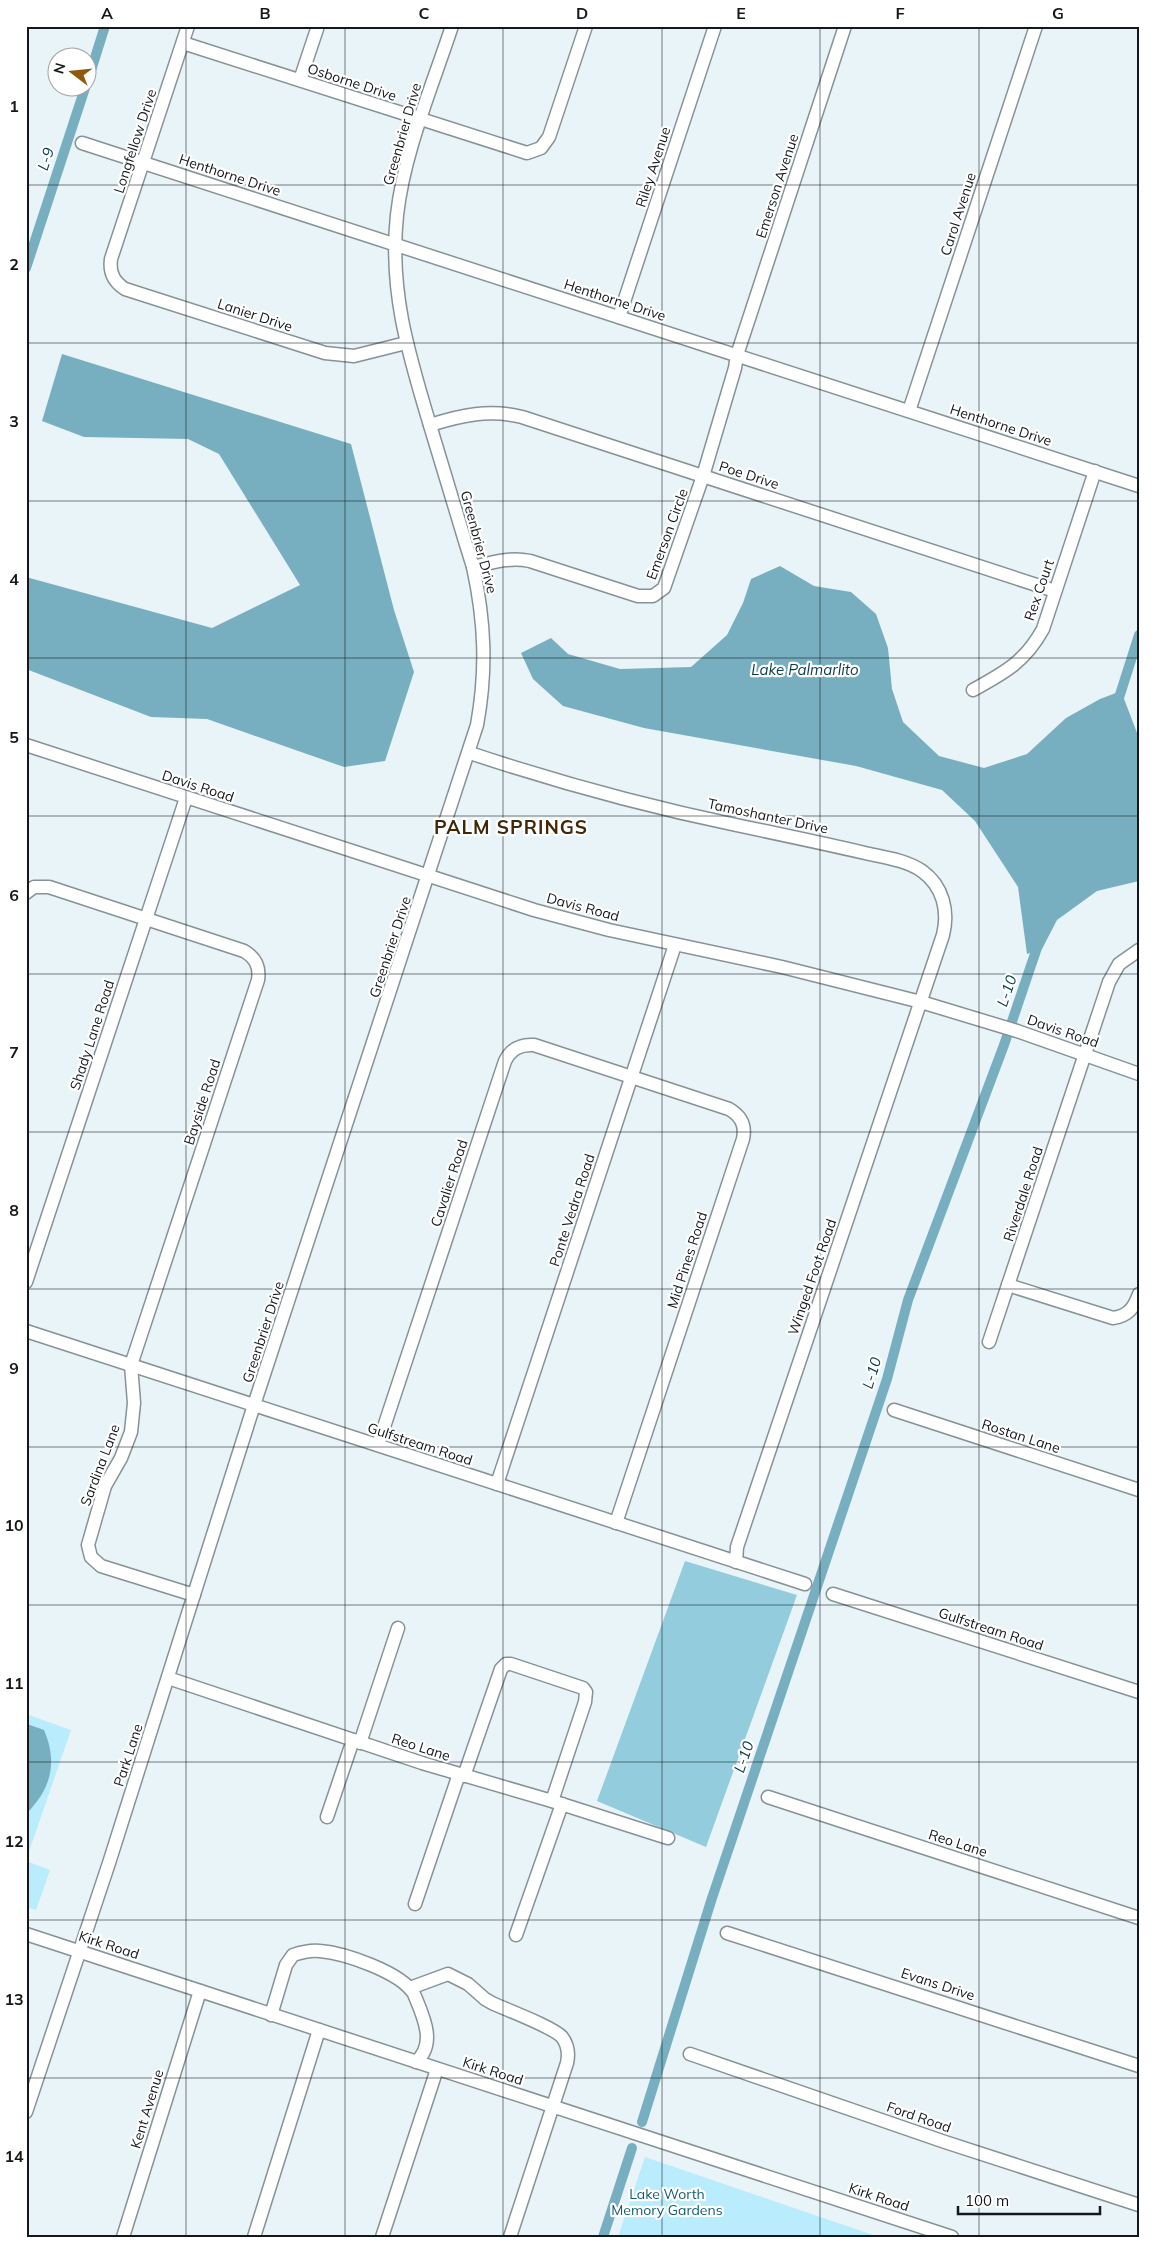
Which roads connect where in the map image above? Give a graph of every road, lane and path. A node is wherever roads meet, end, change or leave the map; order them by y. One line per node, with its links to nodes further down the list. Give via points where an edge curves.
1 (188, 26): 8 (street, Longfellow Drive)
2 (318, 26): 9 (street)
3 (452, 26): 10 (street, Greenbrier Drive)
4 (586, 26): 10 (street, Osborne Drive, via 549,137 534,152 520,152)
5 (715, 26): 15 (street, Riley Avenue)
6 (844, 26): 17 (street, Emerson Avenue)
7 (1036, 26): 18 (street, Carol Avenue)
8 (183, 43): 9 (street, Osborne Drive); 12 (street, Longfellow Drive)
9 (300, 80): 10 (street, Osborne Drive)
10 (421, 120): 13 (street, Greenbrier Drive, via 401,186)
11 (82, 144): 12 (street, Henthorne Drive)
12 (143, 163): 13 (street, Henthorne Drive); 14 (street, Longfellow Drive)
13 (395, 244): 15 (street, Henthorne Drive); 16 (street, Greenbrier Drive, via 398,307)
14 (110, 266): 16 (street, Lanier Drive, via 114,280 126,289 325,353 354,356)
15 (619, 317): 17 (street, Henthorne Drive)
16 (406, 342): 19 (street, Greenbrier Drive)
17 (737, 355): 18 (street, Henthorne Drive); 21 (street, Emerson Circle, via 736,368)
18 (909, 411): 20 (street, Henthorne Drive)
19 (430, 425): 21 (street, Poe Drive, via 476,413 507,414); 23 (street, Greenbrier Drive)
20 (1095, 471): 22 (street, Henthorne Drive); 24 (street, Rex Court)
21 (703, 476): 23 (street, Emerson Circle, via 668,582 652,596 638,596 523,560 501,560); 24 (street, Poe Drive)
22 (1139, 486)
23 (473, 567): 27 (street, Greenbrier Drive, via 483,622 485,670)
24 (1055, 591): 25 (street, Rex Court, via 1043,628 1027,653 1005,672)
25 (973, 690)
26 (26, 746): 28 (street, Davis Road)
27 (470, 753): 29 (street, Greenbrier Drive); 34 (street, Tamoshanter Drive, via 653,807 811,840 917,868 937,886 946,914 943,935)
28 (186, 798): 29 (street, Davis Road); 31 (street, Shady Lane Road)
29 (429, 877): 32 (street, Davis Road, via 534,910); 44 (street, Greenbrier Drive)
30 (26, 892): 31 (street, Bayside Road, via 34,887 49,887)
31 (146, 919): 38 (street, Shady Lane Road); 43 (street, Bayside Road, via 244,951 255,960 259,973)
32 (675, 945): 34 (street, Davis Road, via 792,969); 37 (street, Ponte Vedra Road)
33 (1139, 950): 35 (street, Riverdale Road, via 1124,959 1112,975)
34 (921, 1002): 35 (street, Davis Road); 50 (street, Winged Foot Road, via 737,1547)
35 (1085, 1054): 36 (street, Davis Road); 39 (street, Riverdale Road)
36 (1139, 1074)
37 (632, 1077): 46 (street, Cavalier Road, via 534,1046 520,1046 508,1054); 47 (street, Ponte Vedra Road); 49 (street, Mid Pines Road, via 729,1109 740,1118 745,1132)
38 (26, 1282)
39 (1008, 1285): 40 (street, via 1113,1318 1127,1314); 42 (street, Riverdale Road)
40 (1139, 1294)
41 (26, 1331): 43 (street, Gulfstream Road)
42 (989, 1342)
43 (131, 1365): 44 (street, Gulfstream Road); 53 (street, Sardina Lane, via 134,1403 131,1432 105,1486 88,1552 102,1566)
44 (254, 1405): 46 (street, Gulfstream Road); 53 (street, Park Lane)
45 (894, 1410): 48 (street, Rostan Lane)
46 (378, 1446): 47 (street, Gulfstream Road)
47 (497, 1484): 49 (street, Gulfstream Road)
48 (1139, 1490)
49 (616, 1523): 50 (street, Gulfstream Road)
50 (736, 1562): 51 (street, Gulfstream Road)
51 (805, 1584)
52 (833, 1594): 56 (street, Gulfstream Road)
53 (194, 1595): 55 (street, Park Lane)
54 (398, 1628): 57 (street)
55 (168, 1678): 57 (street, Reo Lane); 68 (street, Park Lane)
56 (1139, 1692)
57 (357, 1742): 58 (street, Reo Lane); 61 (street)
58 (462, 1775): 60 (street, Reo Lane); 60 (street, via 501,1670 506,1664 511,1664 583,1688 586,1692); 63 (street)
59 (768, 1797): 64 (street, Reo Lane)
60 (557, 1802): 62 (street, Reo Lane); 67 (street)
61 (327, 1817)
62 (668, 1838)
63 (415, 1904)
64 (1139, 1918)
65 (727, 1933): 75 (street, Evans Drive)
66 (26, 1934): 68 (street, Kirk Road)
67 (516, 1935)
68 (79, 1952): 70 (street, Kirk Road); 78 (street, Park Lane)
69 (410, 1988): 71 (street, via 391,1973 373,1966 326,1952 308,1951 290,1959); 74 (street, via 428,2038 425,2050); 77 (street, via 448,1974 468,1984 492,2004 557,2033 566,2043 568,2056)
70 (200, 1991): 71 (street, Kirk Road); 80 (street, Kent Avenue)
71 (271, 2015): 72 (street, Kirk Road)
72 (319, 2030): 74 (street, Kirk Road); 81 (street)
73 (690, 2054): 79 (street, Ford Road)
74 (416, 2062): 76 (street, Kirk Road)
75 (1139, 2066)
76 (437, 2069): 77 (street, Kirk Road); 82 (street)
77 (553, 2106): 83 (street); 84 (street, Kirk Road)
78 (26, 2112)
79 (1139, 2205)
80 (123, 2237)
81 (254, 2237)
82 (382, 2237)
83 (510, 2237)
84 (952, 2237)

